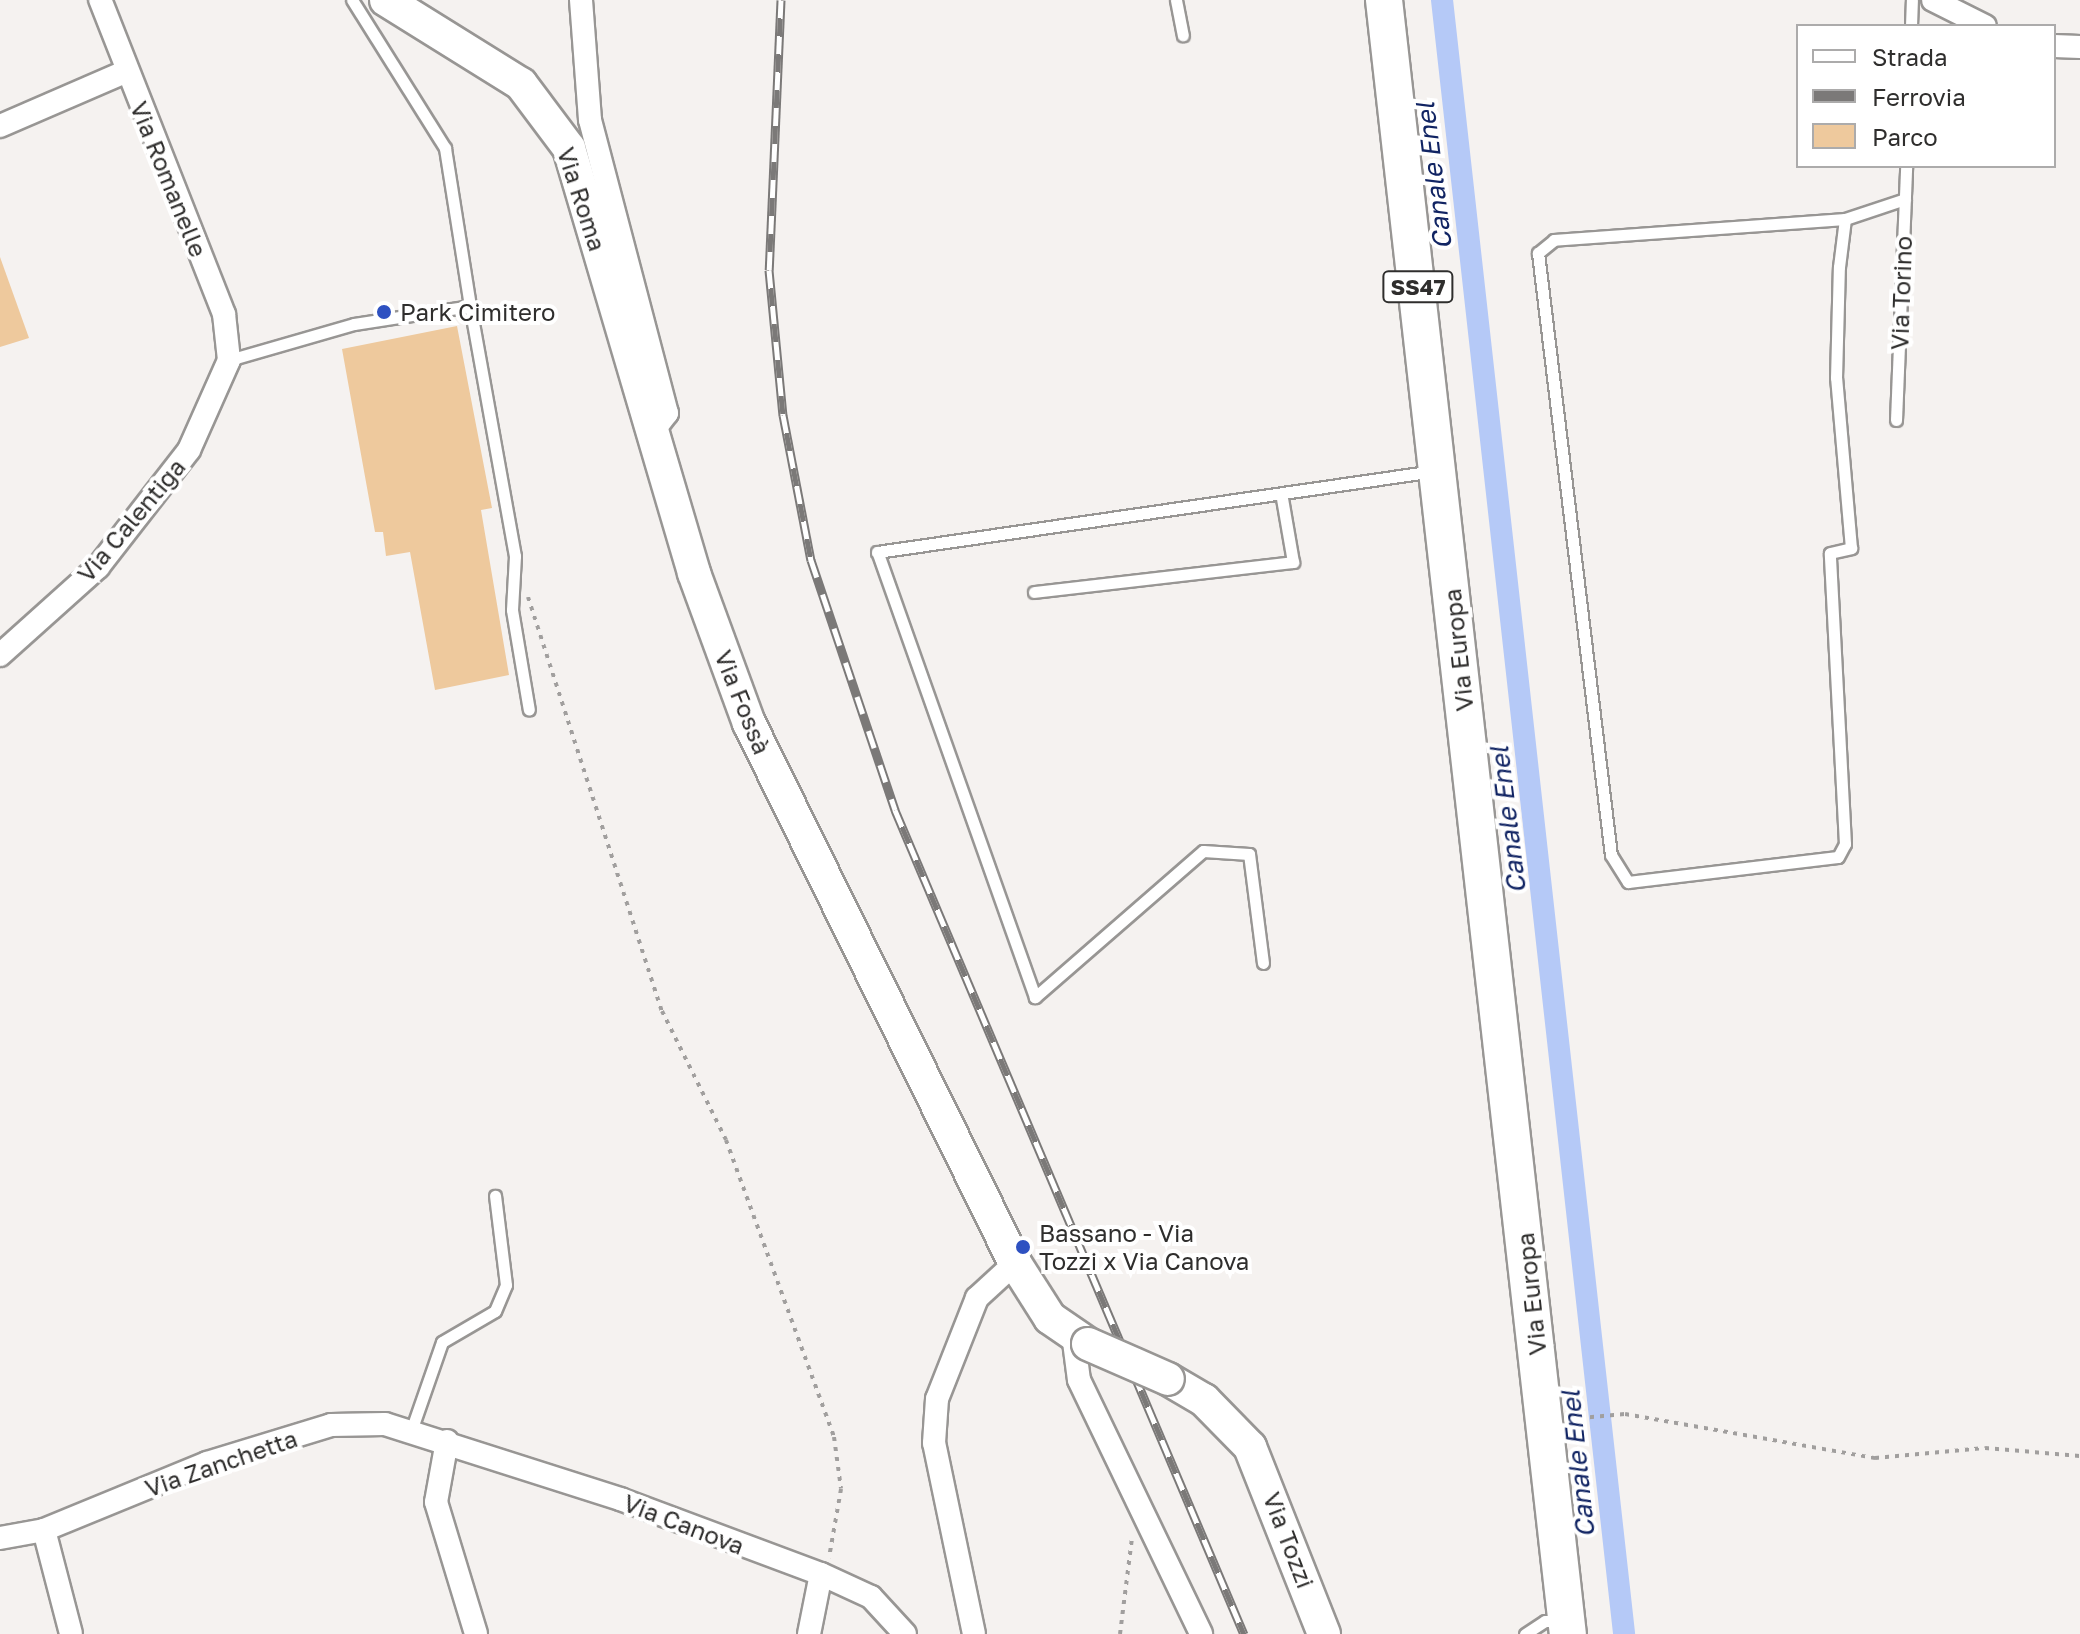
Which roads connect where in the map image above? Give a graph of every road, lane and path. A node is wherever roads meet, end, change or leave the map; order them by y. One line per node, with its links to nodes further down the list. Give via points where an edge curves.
1 (100, 0): 14 (street, Via Romanelle)
2 (352, 0): 19 (lane, via 445,148)
3 (386, 0): 22 (main road, Via Roma, via 492,63 545,108 569,148)
4 (581, 0): 22 (street, via 590,120 667,413)
5 (1176, 0): 11 (lane)
6 (1384, 0): 23 (main road, Via Europa / SS47)
7 (1912, 0): 9 (lane)
8 (1933, 0): 10 (street)
9 (1911, 24)
10 (1981, 24)
11 (1183, 35)
12 (2056, 46): 13 (street)
13 (2080, 47)
14 (125, 72): 15 (street); 20 (street, Via Romanelle, via 224,314)
15 (0, 126)
16 (1906, 168): 17 (lane, Via Torino)
17 (1905, 199): 18 (lane); 21 (lane, Via Torino)
18 (1845, 219): 18 (lane, via 1836,378 1851,548 1830,553 1845,844 1838,857 1628,882 1611,855 1538,253 1554,240)
19 (470, 306): 20 (lane, via 354,324); 25 (lane)
20 (229, 360): 27 (street, Via Calentiga, via 189,450 162,485 98,567)
21 (1896, 420)
22 (653, 431): 31 (main road, Via Fossà, via 749,723)
23 (1438, 471): 24 (lane); 42 (main road, Via Europa / SS47)
24 (1282, 498): 26 (lane, via 1293,562); 29 (lane, via 877,552 1035,997 1203,851 1249,854)
25 (515, 568): 28 (lane, via 512,610); 41 (path, via 662,1011 742,1179 834,1437 841,1489 837,1544)
26 (1034, 592)
27 (0, 655)
28 (529, 710)
29 (1263, 963)
30 (495, 1196): 34 (lane, via 506,1285 495,1311 442,1342)
31 (1015, 1263): 32 (main road, Via Fossà, via 1050,1318); 47 (street, via 977,1298 937,1399 934,1443)
32 (1081, 1339): 36 (main road, Via Fossà, bridge, via 1204,1400); 38 (street, via 1079,1380)
33 (1567, 1419): 37 (path, via 1625,1414 1875,1458 1985,1448)
34 (411, 1431): 35 (street, Via Zanchetta); 39 (street, Via Zanchetta, via 331,1425 207,1463)
35 (447, 1441): 41 (street, Via Canova); 44 (street, via 436,1502)
36 (1250, 1447): 50 (main road, Via Tozzi)
37 (2080, 1456)
38 (1140, 1498): 48 (path); 49 (street)
39 (44, 1530): 40 (street, Via Zanchetta); 43 (street)
40 (0, 1538)
41 (821, 1574): 45 (street); 46 (street, Via Canova, via 871,1597)
42 (1567, 1628): 51 (lane, via 1545,1621)
43 (71, 1634)
44 (476, 1634)
45 (809, 1634)
46 (905, 1634)
47 (974, 1634)
48 (1120, 1634)
49 (1201, 1634)
50 (1324, 1634)
51 (1525, 1634)

